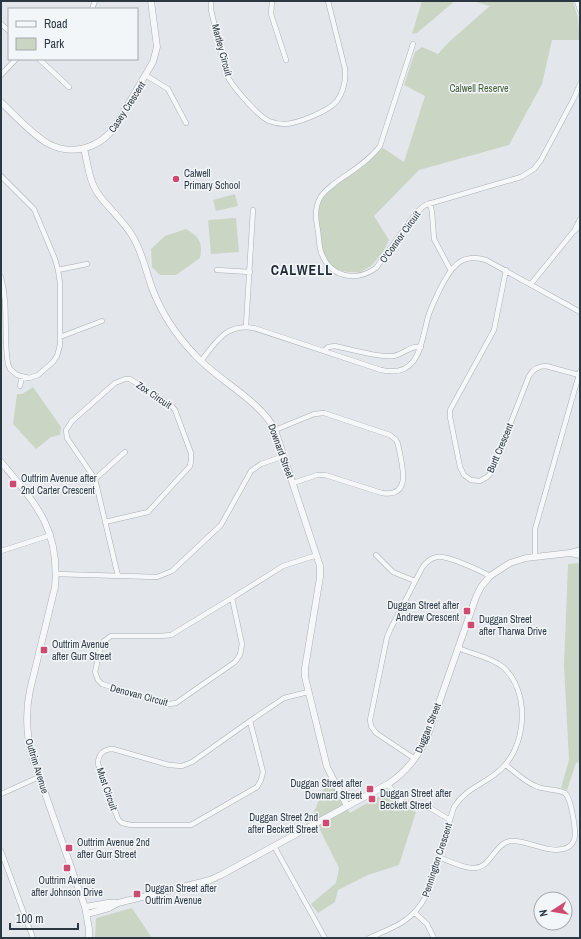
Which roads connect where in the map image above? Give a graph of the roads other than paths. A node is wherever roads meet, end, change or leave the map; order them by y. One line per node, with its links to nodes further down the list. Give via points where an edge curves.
1 (151, 1): 12 (street, Casey Crescent, via 156,47 154,62)
2 (211, 1): 4 (street, Martley Circuit, via 228,79 261,116 274,123 284,124 324,111 335,103 345,83 346,69)
3 (272, 1): 10 (street, via 271,14)
4 (328, 1)
5 (577, 1): 6 (street)
6 (580, 10)
7 (413, 44): 19 (street, O'Connor Circuit, via 380,146 372,156 318,200 315,216 320,248 325,260 333,270 344,275 357,276 369,273 382,262 416,213)
8 (15, 60): 11 (street)
9 (40, 60): 14 (street)
10 (286, 60)
11 (1, 75)
12 (146, 76): 16 (street, via 168,89); 17 (street, Casey Crescent, via 112,131 101,142)
13 (580, 84): 19 (street, O'Connor Circuit, via 534,169 521,177)
14 (69, 87)
15 (1, 102): 17 (street, Casey Crescent, via 46,142 64,149)
16 (186, 123)
17 (84, 149): 38 (street, Downard Street, via 94,187 134,237 163,312 181,339)
18 (1, 176): 26 (street, via 34,209)
19 (430, 203): 25 (street, via 434,239)
20 (253, 210): 29 (street)
21 (580, 219): 23 (street)
22 (580, 226): 23 (street)
23 (573, 232): 31 (street)
24 (87, 264): 26 (street)
25 (450, 269): 28 (street, via 459,262 474,258 486,260); 36 (street, via 431,308)
26 (58, 270): 35 (street)
27 (217, 270): 29 (street)
28 (506, 270): 31 (street); 39 (street, Burtt Crescent, via 494,330 450,412 460,467 464,475 477,481 485,479 491,473 529,376 534,370 546,366)
29 (250, 272): 34 (street)
30 (1, 277): 40 (street, via 6,302 8,364 14,373)
31 (531, 284): 32 (street)
32 (580, 312)
33 (102, 321): 35 (street)
34 (246, 326): 37 (street); 38 (street, via 235,327 226,332)
35 (60, 337): 40 (street, via 60,348 53,362 38,375)
36 (421, 347): 37 (street, via 412,347 402,354 390,356 335,346); 37 (street, via 411,364 393,371 381,370)
37 (324, 350)
38 (201, 362): 42 (street, Downard Street, via 263,412)
39 (579, 373): 56 (street, via 535,529)
40 (22, 377): 41 (street)
41 (20, 386)
42 (275, 430): 44 (street, Downard Street); 47 (street, via 314,414 324,413 390,435 398,444 404,480 400,488 393,493 382,493 325,475)
43 (125, 452): 46 (street)
44 (284, 456): 47 (street, Downard Street); 58 (street, via 261,464 251,471 221,525 172,571 157,576)
45 (1, 462): 49 (street, Outtrim Avenue, via 42,514)
46 (95, 479): 48 (street, Zox Circuit); 48 (street, Zox Circuit, via 66,438 66,430 72,420 115,383 125,379 135,382 172,406 191,453 190,466 148,512)
47 (293, 483): 53 (street, Downard Street)
48 (105, 522): 58 (street, Zox Circuit)
49 (51, 535): 51 (street); 57 (street, Outtrim Avenue)
50 (580, 550): 52 (street, Duggan Street)
51 (1, 551)
52 (570, 554): 55 (street, Duggan Street); 56 (street, Duggan Street)
53 (317, 555): 61 (street, Denovan Circuit, via 283,566); 63 (street, Downard Street, via 320,577 305,668)
54 (376, 555): 60 (street, via 393,572)
55 (580, 555)
56 (535, 557): 59 (street, Duggan Street, via 510,563)
57 (56, 574): 58 (street); 67 (street, Outtrim Avenue, via 54,594 27,706 26,729)
58 (118, 576)
59 (490, 576): 60 (street, via 447,558 438,557 426,563); 62 (street, Duggan Street, via 476,597)
60 (415, 581): 65 (street, via 387,637 370,717 371,726 376,733)
61 (232, 598): 61 (street, Denovan Circuit, via 242,644 240,655 235,662 178,701 164,704 107,686 98,680 95,672 101,645 109,637 171,634)
62 (458, 648): 65 (street, Duggan Street, via 426,740); 66 (street, Pennington Crescent, via 502,666 516,684 522,725 517,746)
63 (308, 692): 64 (street, Must Circuit, via 284,698); 70 (street, Downard Street, via 327,767)
64 (250, 721): 64 (street, Must Circuit, via 263,772 257,786 191,825 131,825 118,819 98,764 104,751 113,749 168,765 182,766 192,762)
65 (415, 759): 68 (street, Duggan Street, via 403,773)
66 (506, 765): 71 (street, Pennington Crescent, via 462,796); 74 (street, via 532,785 562,792 568,796 571,802 574,842 569,847 561,849 508,842 500,846 486,864 479,868)
67 (39, 777): 69 (street); 75 (street, Outtrim Avenue)
68 (388, 784): 70 (street, Duggan Street); 71 (street, via 402,801 430,808)
69 (1, 794)
70 (347, 806): 72 (street, Duggan Street)
71 (450, 820): 74 (street, Pennington Crescent)
72 (274, 846): 75 (street, Duggan Street, via 210,880); 79 (street)
73 (2, 854): 77 (street)
74 (439, 857): 76 (street, Pennington Crescent, via 426,896)
75 (86, 910): 78 (street, Outtrim Avenue)
76 (415, 913): 80 (street, Pennington Crescent, via 399,925); 81 (street, via 427,924)
77 (33, 938)
78 (89, 938)
79 (325, 938)
80 (369, 938)
81 (434, 938)

